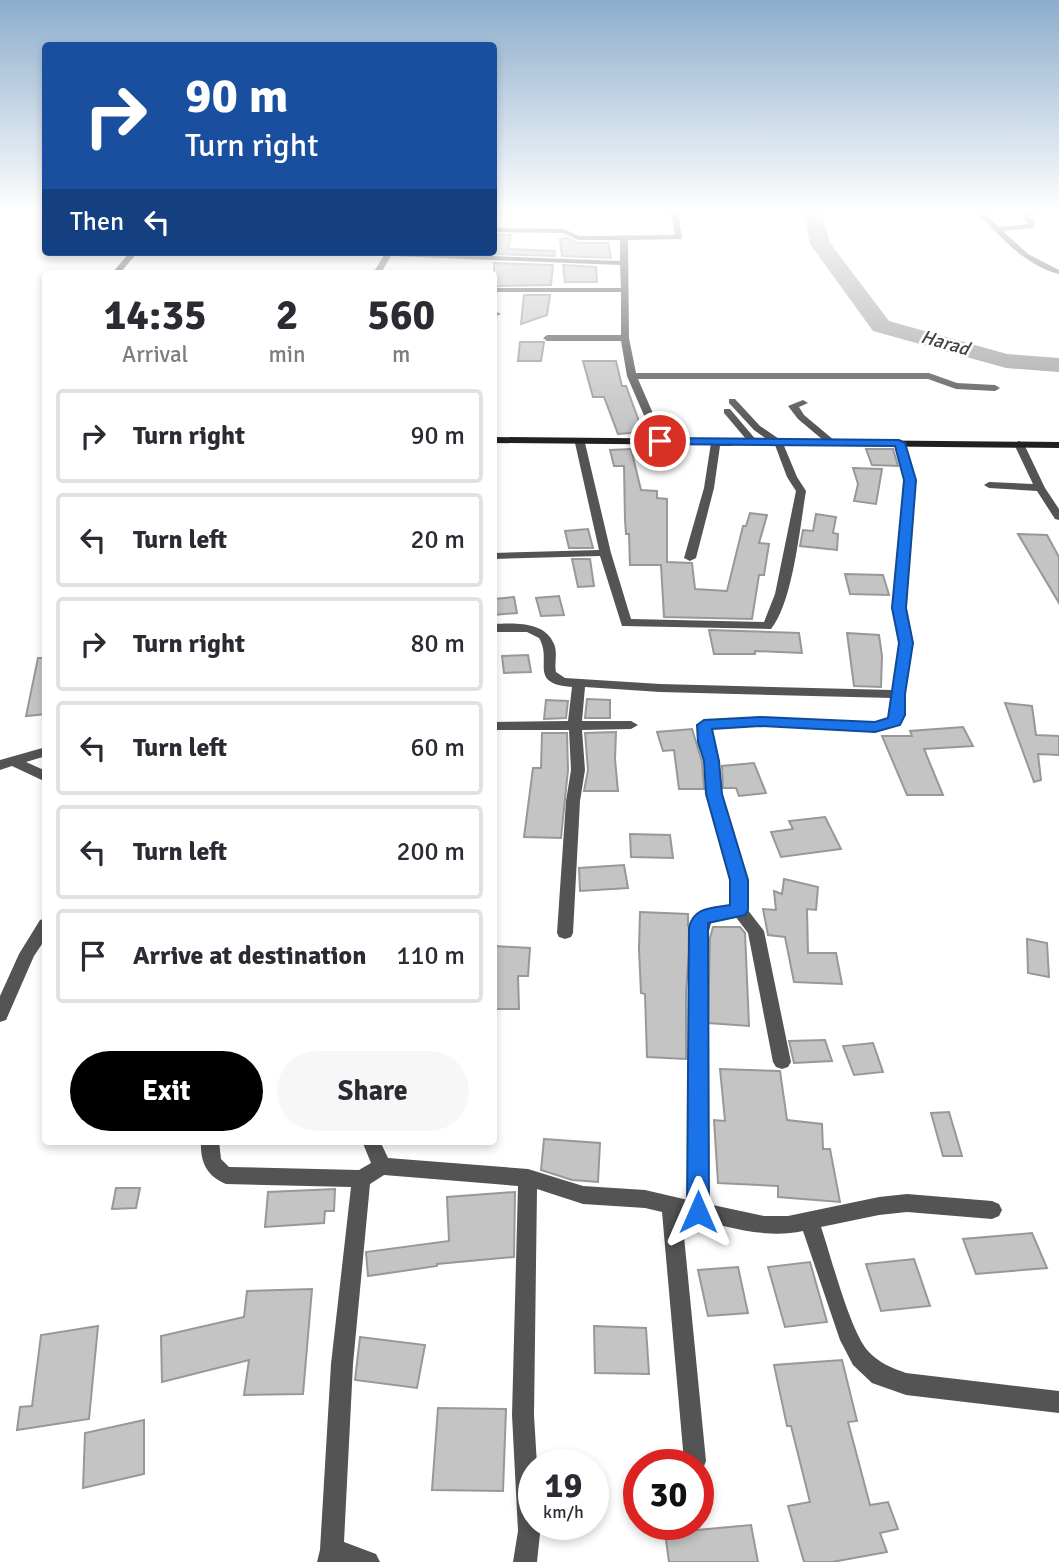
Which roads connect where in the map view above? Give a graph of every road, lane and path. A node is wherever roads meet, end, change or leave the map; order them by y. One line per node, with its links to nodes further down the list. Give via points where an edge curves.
1 (625, 285): 3 (street)
2 (497, 290): 3 (street)
3 (626, 290): 5 (street)
4 (547, 338): 5 (street)
5 (625, 338): 6 (street)
6 (632, 376): 7 (street, via 929,376 956,387); 12 (street)
7 (995, 388)
8 (732, 401): 16 (street)
9 (803, 403): 17 (street, via 793,406)
10 (727, 411): 15 (street)
11 (497, 440): 13 (street)
12 (660, 441): 13 (street); 14 (street)
13 (580, 443): 24 (street)
14 (732, 443): 15 (street); 26 (street, via 716,443)
15 (754, 443): 16 (street)
16 (778, 443): 17 (street); 24 (street, via 801,491 781,594 767,626 625,623)
17 (832, 443): 18 (street)
18 (899, 443): 19 (street); 29 (street, via 910,480 899,608 906,643)
19 (1019, 444): 20 (street); 22 (street)
20 (1059, 445)
21 (989, 485): 22 (street)
22 (1040, 488): 23 (street)
23 (1059, 517)
24 (605, 552): 25 (street)
25 (497, 556)
26 (690, 558)
27 (497, 628): 28 (street, via 533,629 550,649 548,669 554,679)
28 (579, 684): 29 (street); 30 (street)
29 (898, 694): 36 (street, via 898,715 886,726 704,725 714,794 739,880)
30 (576, 724): 31 (street); 32 (street); 38 (street, via 578,770)
31 (632, 725)
32 (497, 726)
33 (42, 752): 34 (street)
34 (7, 763): 35 (street)
35 (42, 776)
36 (739, 910): 41 (street, via 756,931); 49 (street, via 705,916 698,928)
37 (42, 930): 39 (street)
38 (565, 933)
39 (7, 982): 40 (street)
40 (0, 1015)
41 (782, 1062)
42 (210, 1145): 46 (street, via 210,1159 216,1170 226,1175)
43 (374, 1145): 44 (street)
44 (382, 1166): 45 (street); 46 (street)
45 (528, 1178): 47 (street, via 583,1195); 55 (street, via 523,1415 530,1531)
46 (361, 1179): 53 (street, via 342,1364)
47 (671, 1204): 49 (street); 52 (street)
48 (992, 1210): 50 (street, via 907,1203)
49 (698, 1212): 50 (street, via 764,1225)
50 (808, 1221): 51 (street, via 847,1333 860,1358 880,1375 906,1384)
51 (1059, 1402)
52 (694, 1449)
53 (330, 1556): 54 (street)
54 (368, 1562)
55 (526, 1562)

